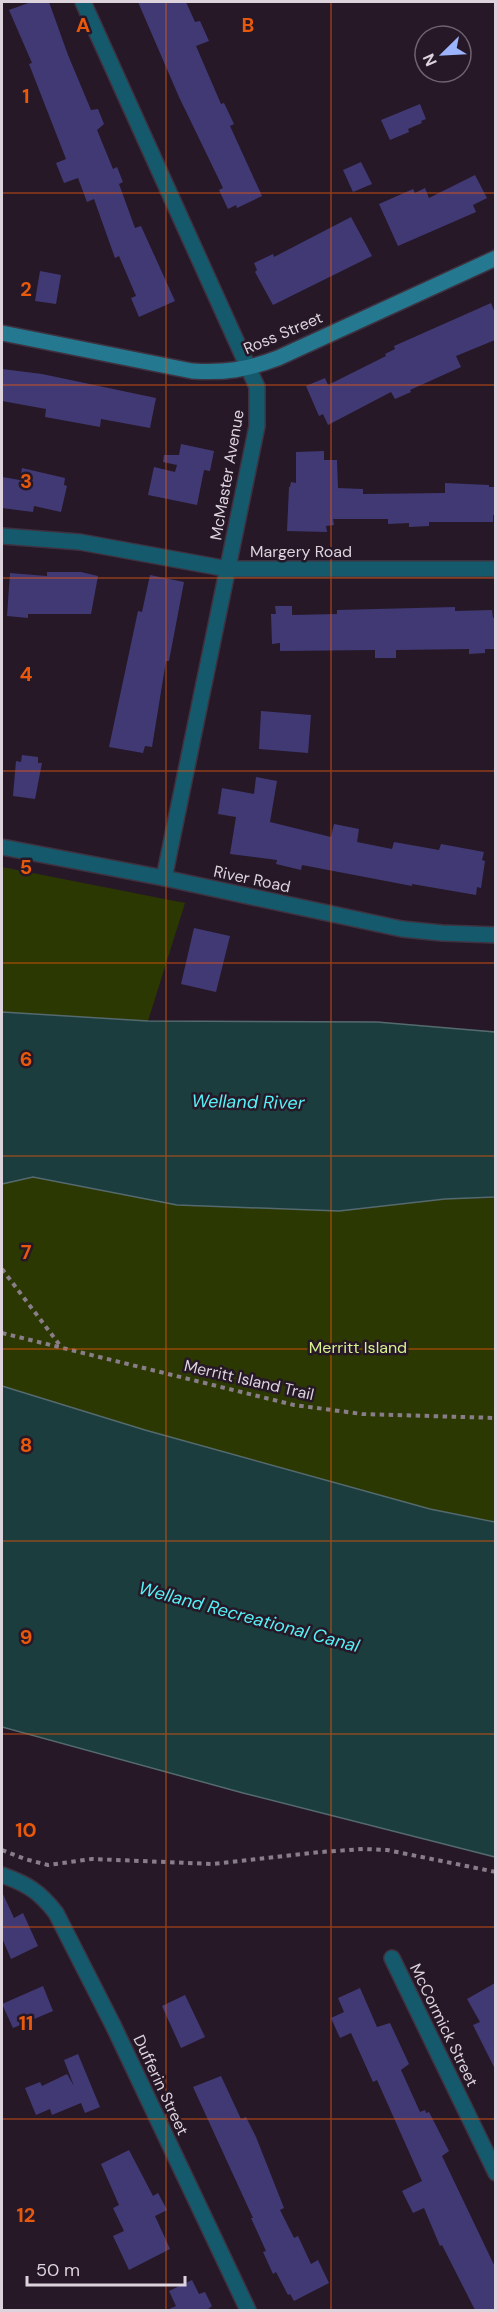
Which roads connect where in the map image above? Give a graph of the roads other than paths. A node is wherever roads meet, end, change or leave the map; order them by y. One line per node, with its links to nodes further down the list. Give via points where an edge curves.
1 (83, 2): 4 (street, McMaster Avenue)
2 (495, 258): 4 (street, Ross Street)
3 (2, 333): 4 (street, Ross Street, via 192,371)
4 (249, 368): 6 (street, McMaster Avenue, via 256,387 257,426)
5 (2, 536): 6 (street, Margery Road, via 80,542)
6 (228, 569): 7 (street, Margery Road); 9 (street, McMaster Avenue)
7 (495, 569)
8 (2, 847): 9 (street, River Road)
9 (164, 878): 10 (street, River Road, via 402,929)
10 (495, 935)
11 (2, 1875): 14 (street, Dufferin Street, via 27,1884 47,1901 63,1926)
12 (392, 1958): 13 (street, McCormick Street)
13 (495, 2173)
14 (248, 2310)

